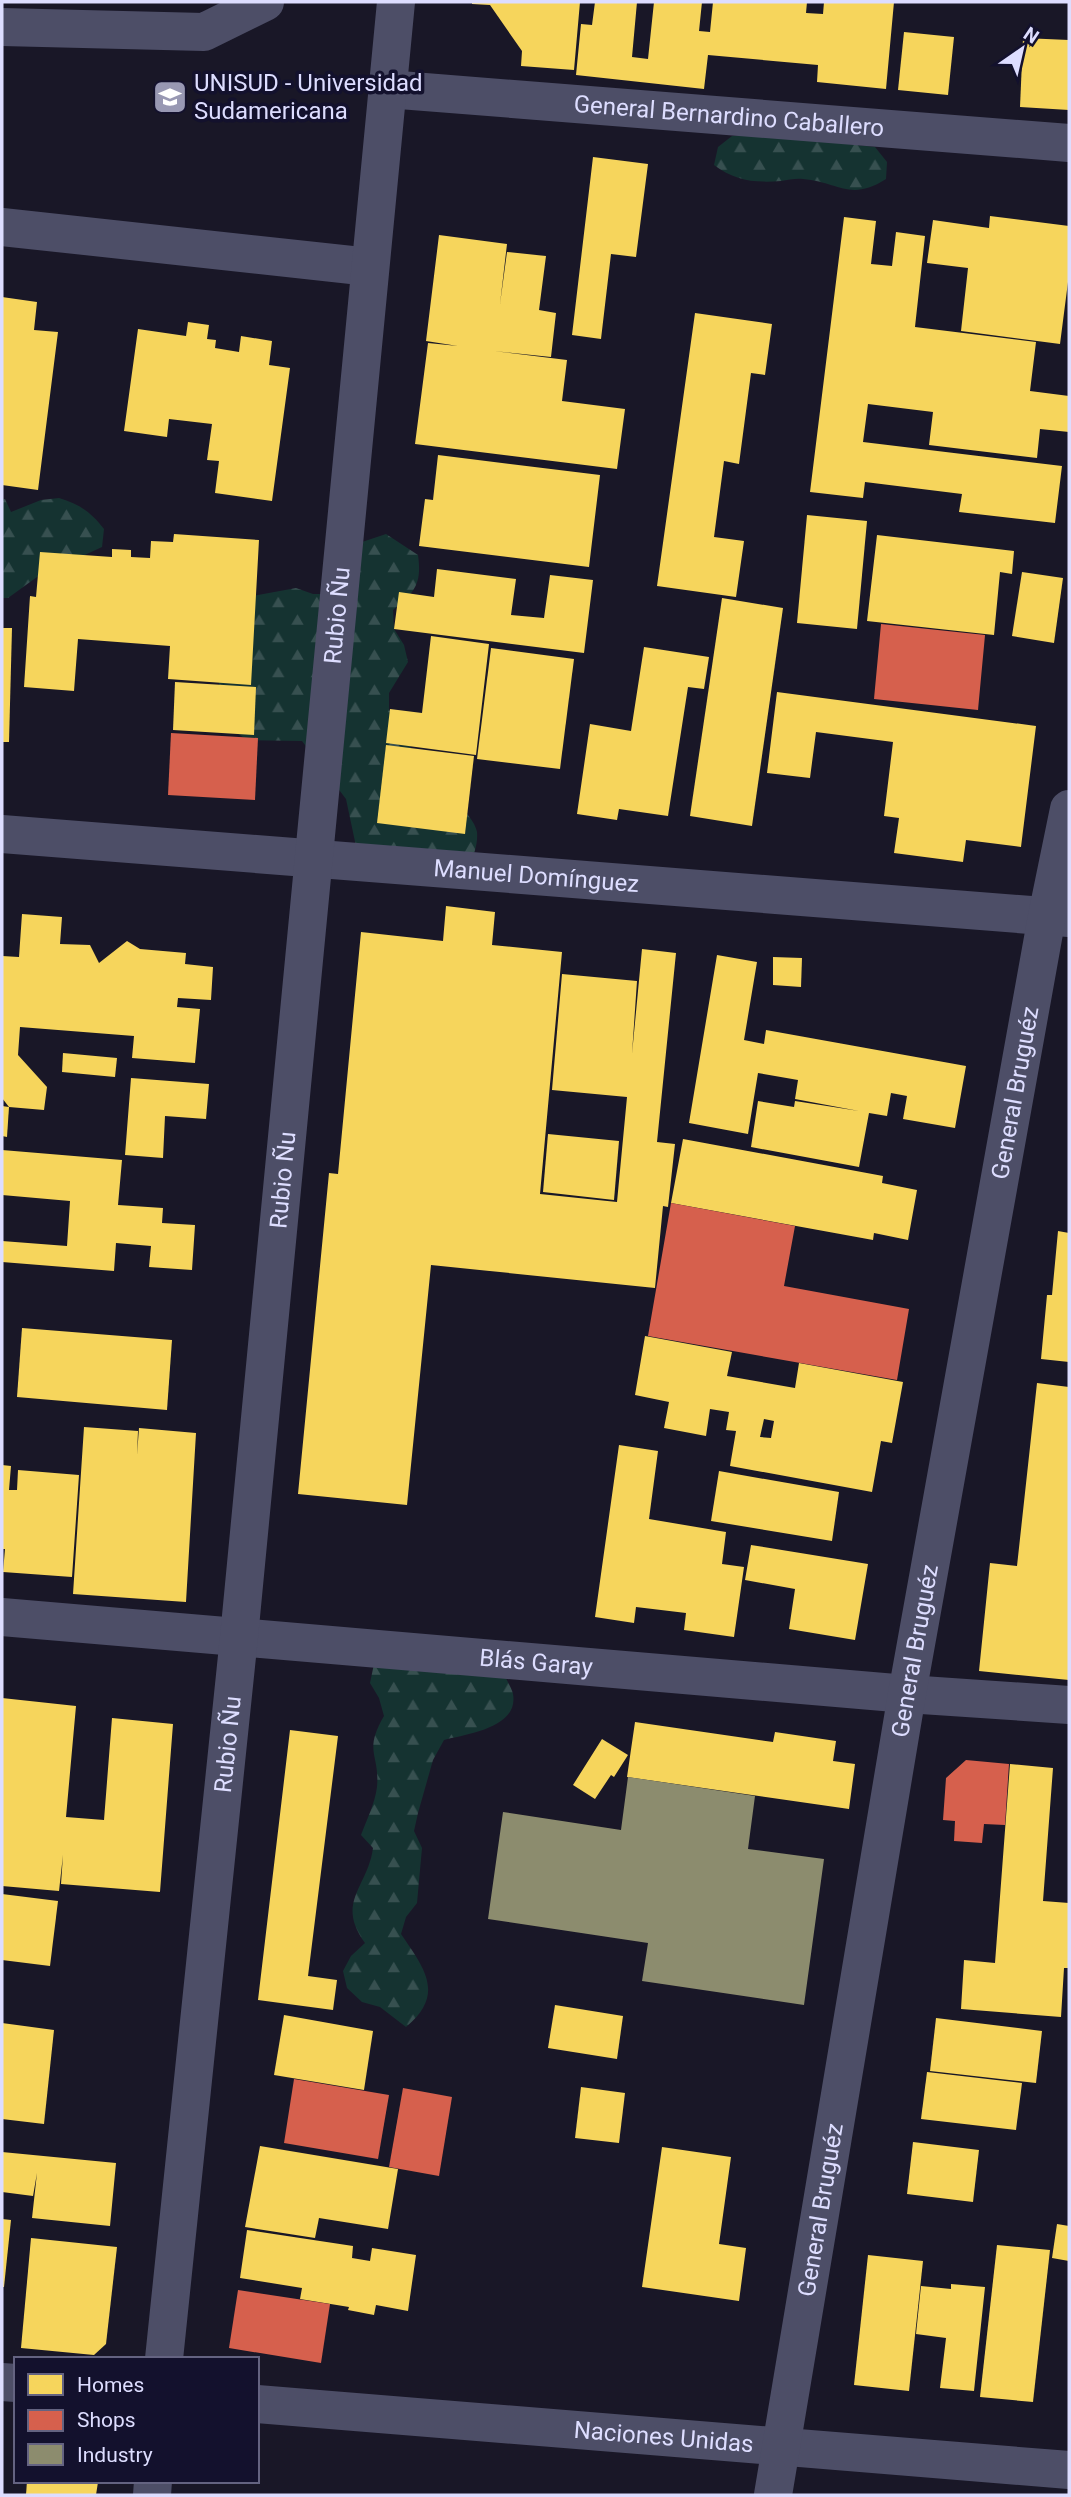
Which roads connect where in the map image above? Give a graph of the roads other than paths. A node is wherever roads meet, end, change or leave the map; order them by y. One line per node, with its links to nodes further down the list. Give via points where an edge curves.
1 (265, 2): 3 (street, via 204,32)
2 (396, 2): 4 (street, Rubio Ñu)
3 (2, 27)
4 (387, 89): 5 (street, General Bernardino Caballero); 7 (street, Rubio Ñu)
5 (1069, 143)
6 (2, 227): 7 (street)
7 (370, 267): 10 (street, Rubio Ñu)
8 (1069, 809): 11 (street, General Bruguéz)
9 (2, 834): 10 (street, Manuel Domínguez)
10 (313, 860): 11 (street, Manuel Domínguez); 13 (street, Rubio Ñu)
11 (1058, 917): 14 (street, General Bruguéz)
12 (2, 1617): 13 (street, Blás Garay)
13 (239, 1637): 14 (street, Blás Garay); 16 (street, Rubio Ñu)
14 (908, 1694): 15 (street, Blás Garay); 18 (street, General Bruguéz)
15 (1069, 1705)
16 (164, 2357)
17 (259, 2404): 18 (street, Naciones Unidas)
18 (781, 2447): 19 (street, Naciones Unidas); 20 (street, General Bruguéz)
19 (1057, 2478)
20 (773, 2495)

